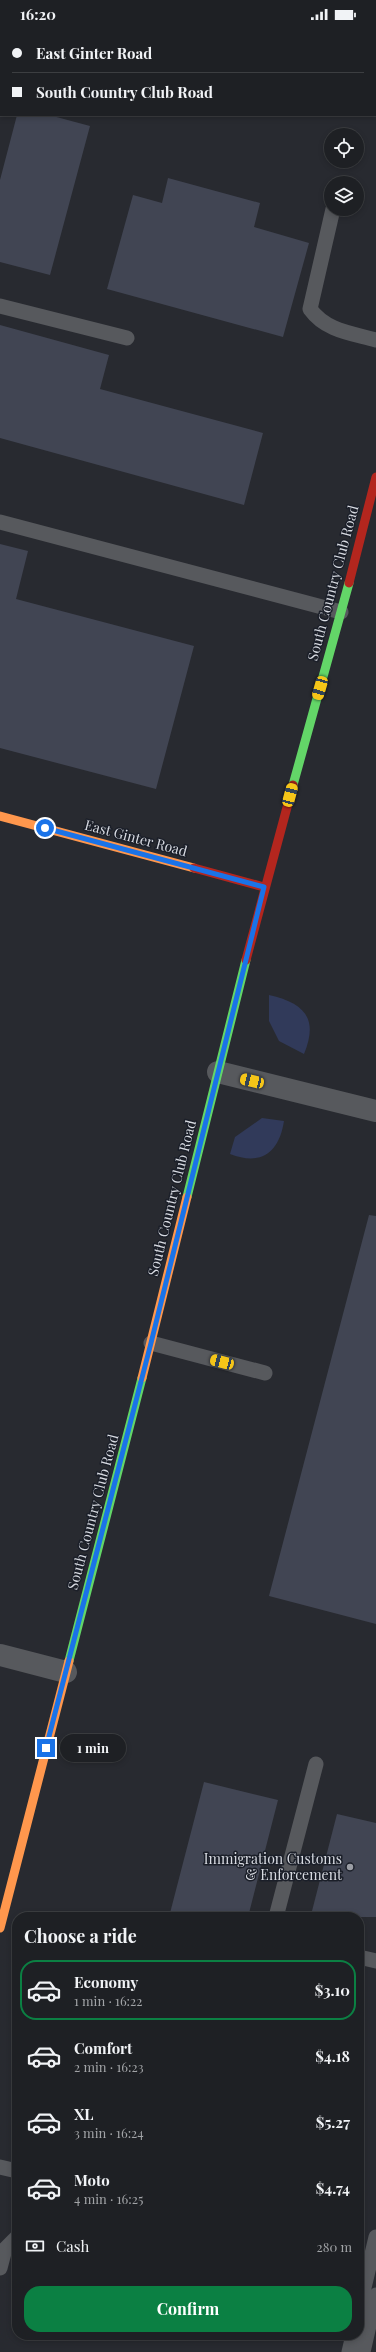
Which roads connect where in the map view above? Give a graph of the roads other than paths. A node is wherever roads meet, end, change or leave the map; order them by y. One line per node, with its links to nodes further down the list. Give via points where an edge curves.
1 (331, 216): 4 (lane, via 310,309 317,319 328,327)
2 (0, 306): 3 (lane)
3 (127, 338)
4 (376, 340)
5 (376, 476): 7 (street, South Country Club Road)
6 (0, 522): 7 (lane)
7 (341, 612): 9 (street, South Country Club Road)
8 (0, 816): 9 (street, East Ginter Road)
9 (264, 887): 10 (street, South Country Club Road)
10 (218, 1072): 11 (street); 12 (street, South Country Club Road)
11 (376, 1111)
12 (151, 1343): 13 (lane); 15 (street, South Country Club Road)
13 (265, 1373)
14 (0, 1655): 15 (street)
15 (66, 1672): 18 (street, South Country Club Road)
16 (316, 1764): 17 (lane)
17 (277, 1912)
18 (0, 1928)
19 (364, 1958): 20 (lane)
20 (376, 1961)
21 (0, 2166): 22 (lane)
22 (12, 2170)
23 (376, 2237): 26 (lane)
24 (12, 2242): 25 (lane, via 5,2249)
25 (0, 2268)
26 (364, 2288)
27 (376, 2295): 30 (lane)
28 (352, 2340): 29 (lane)
29 (349, 2352)
30 (363, 2352)

